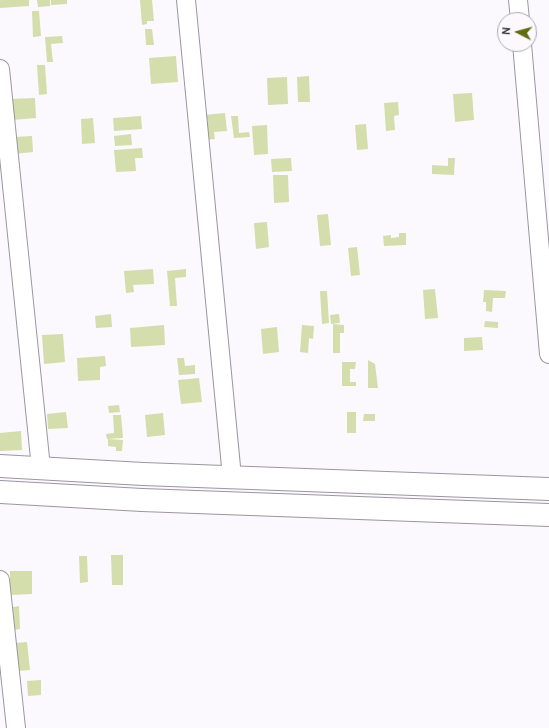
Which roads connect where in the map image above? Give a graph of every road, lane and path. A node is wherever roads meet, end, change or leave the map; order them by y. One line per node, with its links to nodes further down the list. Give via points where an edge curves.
1 (186, 0): 9 (street)
2 (518, 0): 3 (street)
3 (519, 12)
4 (523, 52): 6 (street)
5 (0, 69): 8 (street)
6 (549, 354)
7 (0, 466): 8 (main road)
8 (41, 468): 9 (main road)
9 (232, 477): 10 (main road)
10 (549, 489)
11 (0, 492): 12 (main road, via 142,500)
12 (549, 515)
13 (0, 580): 14 (street)
14 (16, 728)

